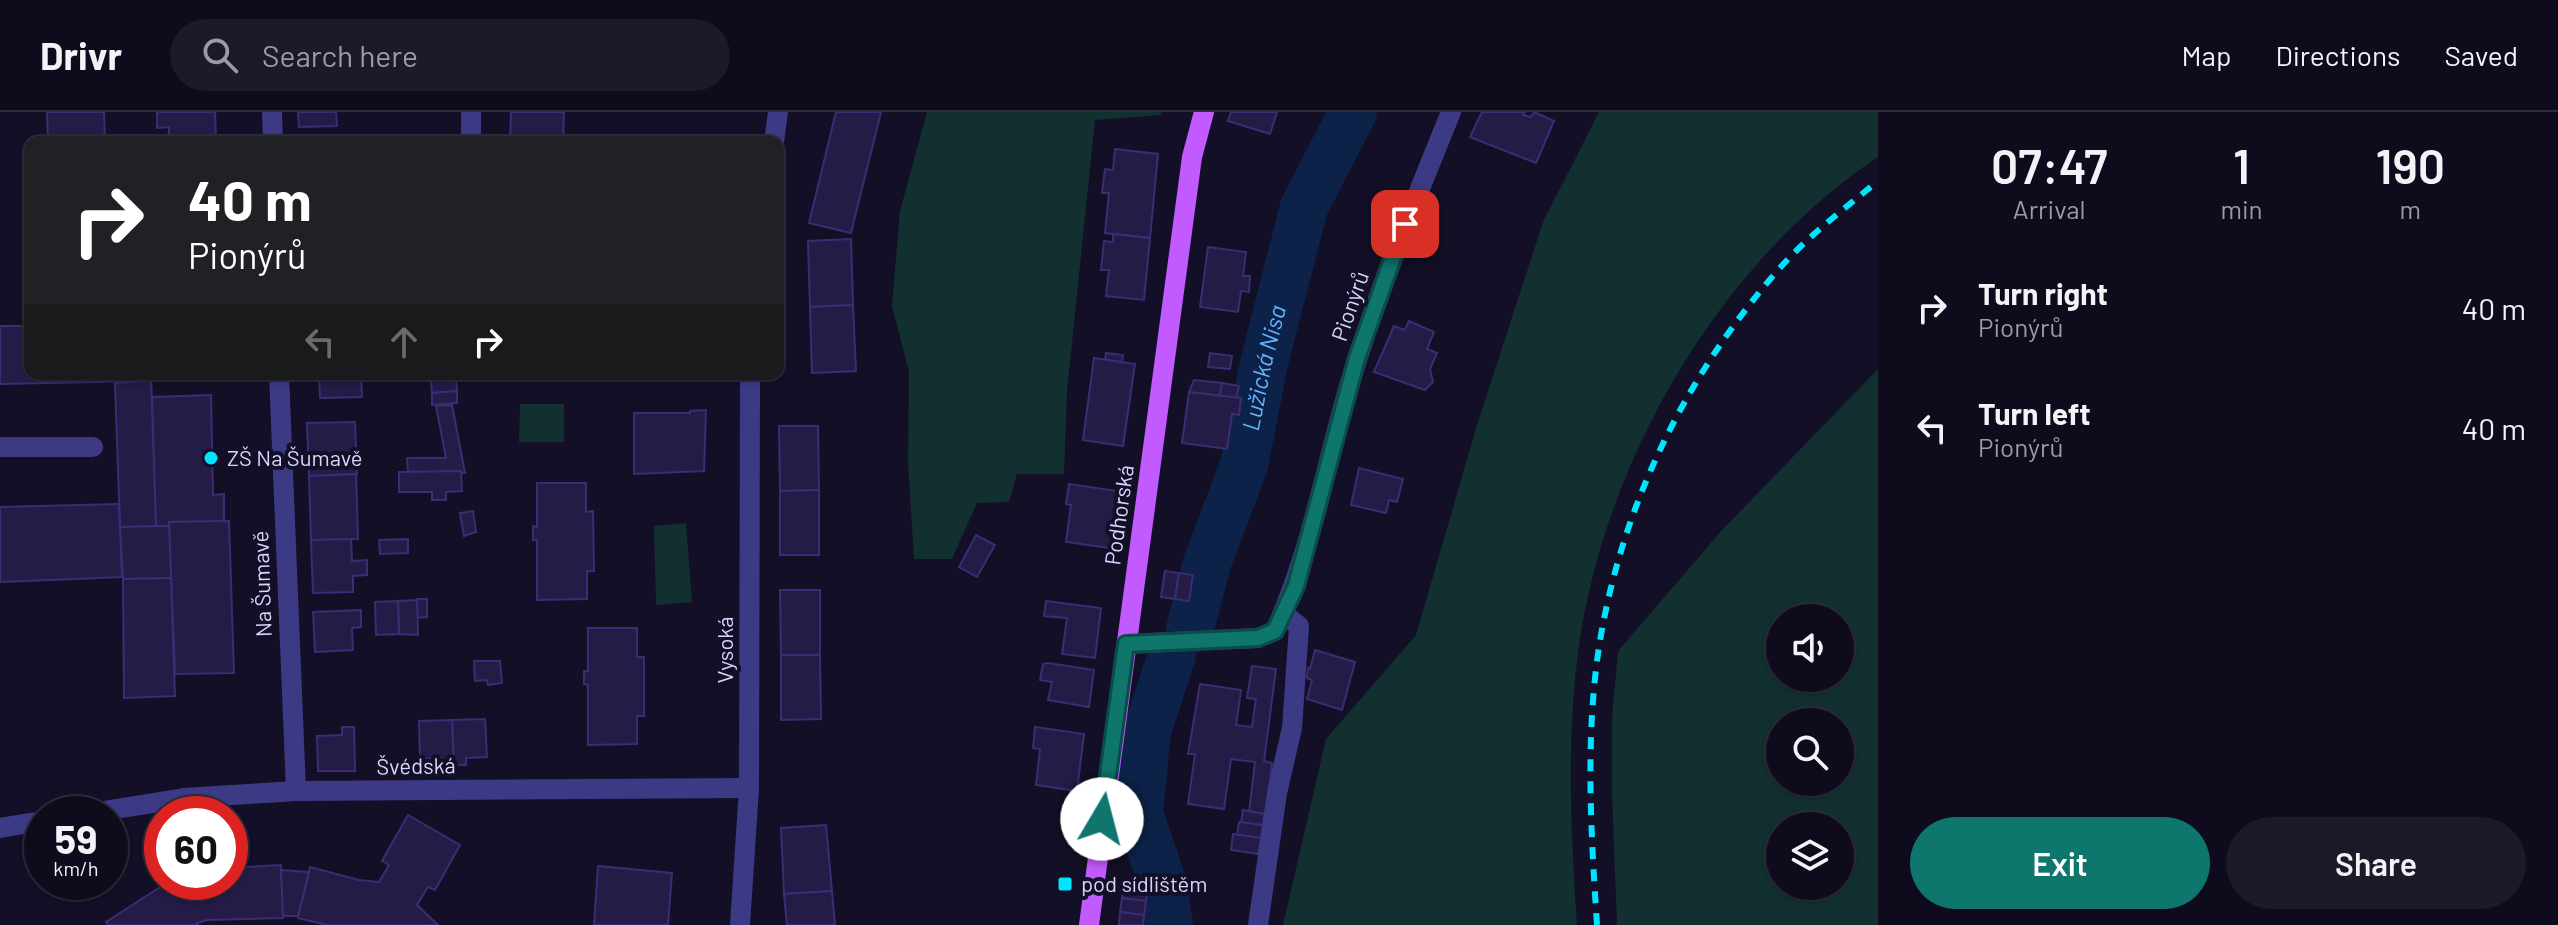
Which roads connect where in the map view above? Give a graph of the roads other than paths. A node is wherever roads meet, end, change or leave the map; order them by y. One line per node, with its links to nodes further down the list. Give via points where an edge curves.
1 (272, 112): 6 (street)
2 (471, 112): 7 (street)
3 (778, 112): 8 (street)
4 (1204, 112): 14 (main road, Podhorská, via 1192,157)
5 (1451, 112): 13 (street, Pionýrů, via 1393,252 1357,358 1296,586)
6 (273, 136)
7 (471, 136)
8 (775, 136)
9 (279, 380): 16 (street, Na Šumavě)
10 (750, 380): 15 (street, Vysoká)
11 (0, 447): 12 (street)
12 (93, 447)
13 (1283, 613): 14 (street, Pionýrů, via 1275,631 1258,638); 22 (street, via 1299,626 1292,728)
14 (1126, 644): 21 (main road, Podhorská)
15 (749, 788): 16 (street, Švédská); 20 (street, Vysoká)
16 (296, 791): 17 (street, Švédská)
17 (128, 807)
18 (24, 824): 19 (street)
19 (0, 828)
20 (740, 925)
21 (1089, 925)
22 (1258, 925)

